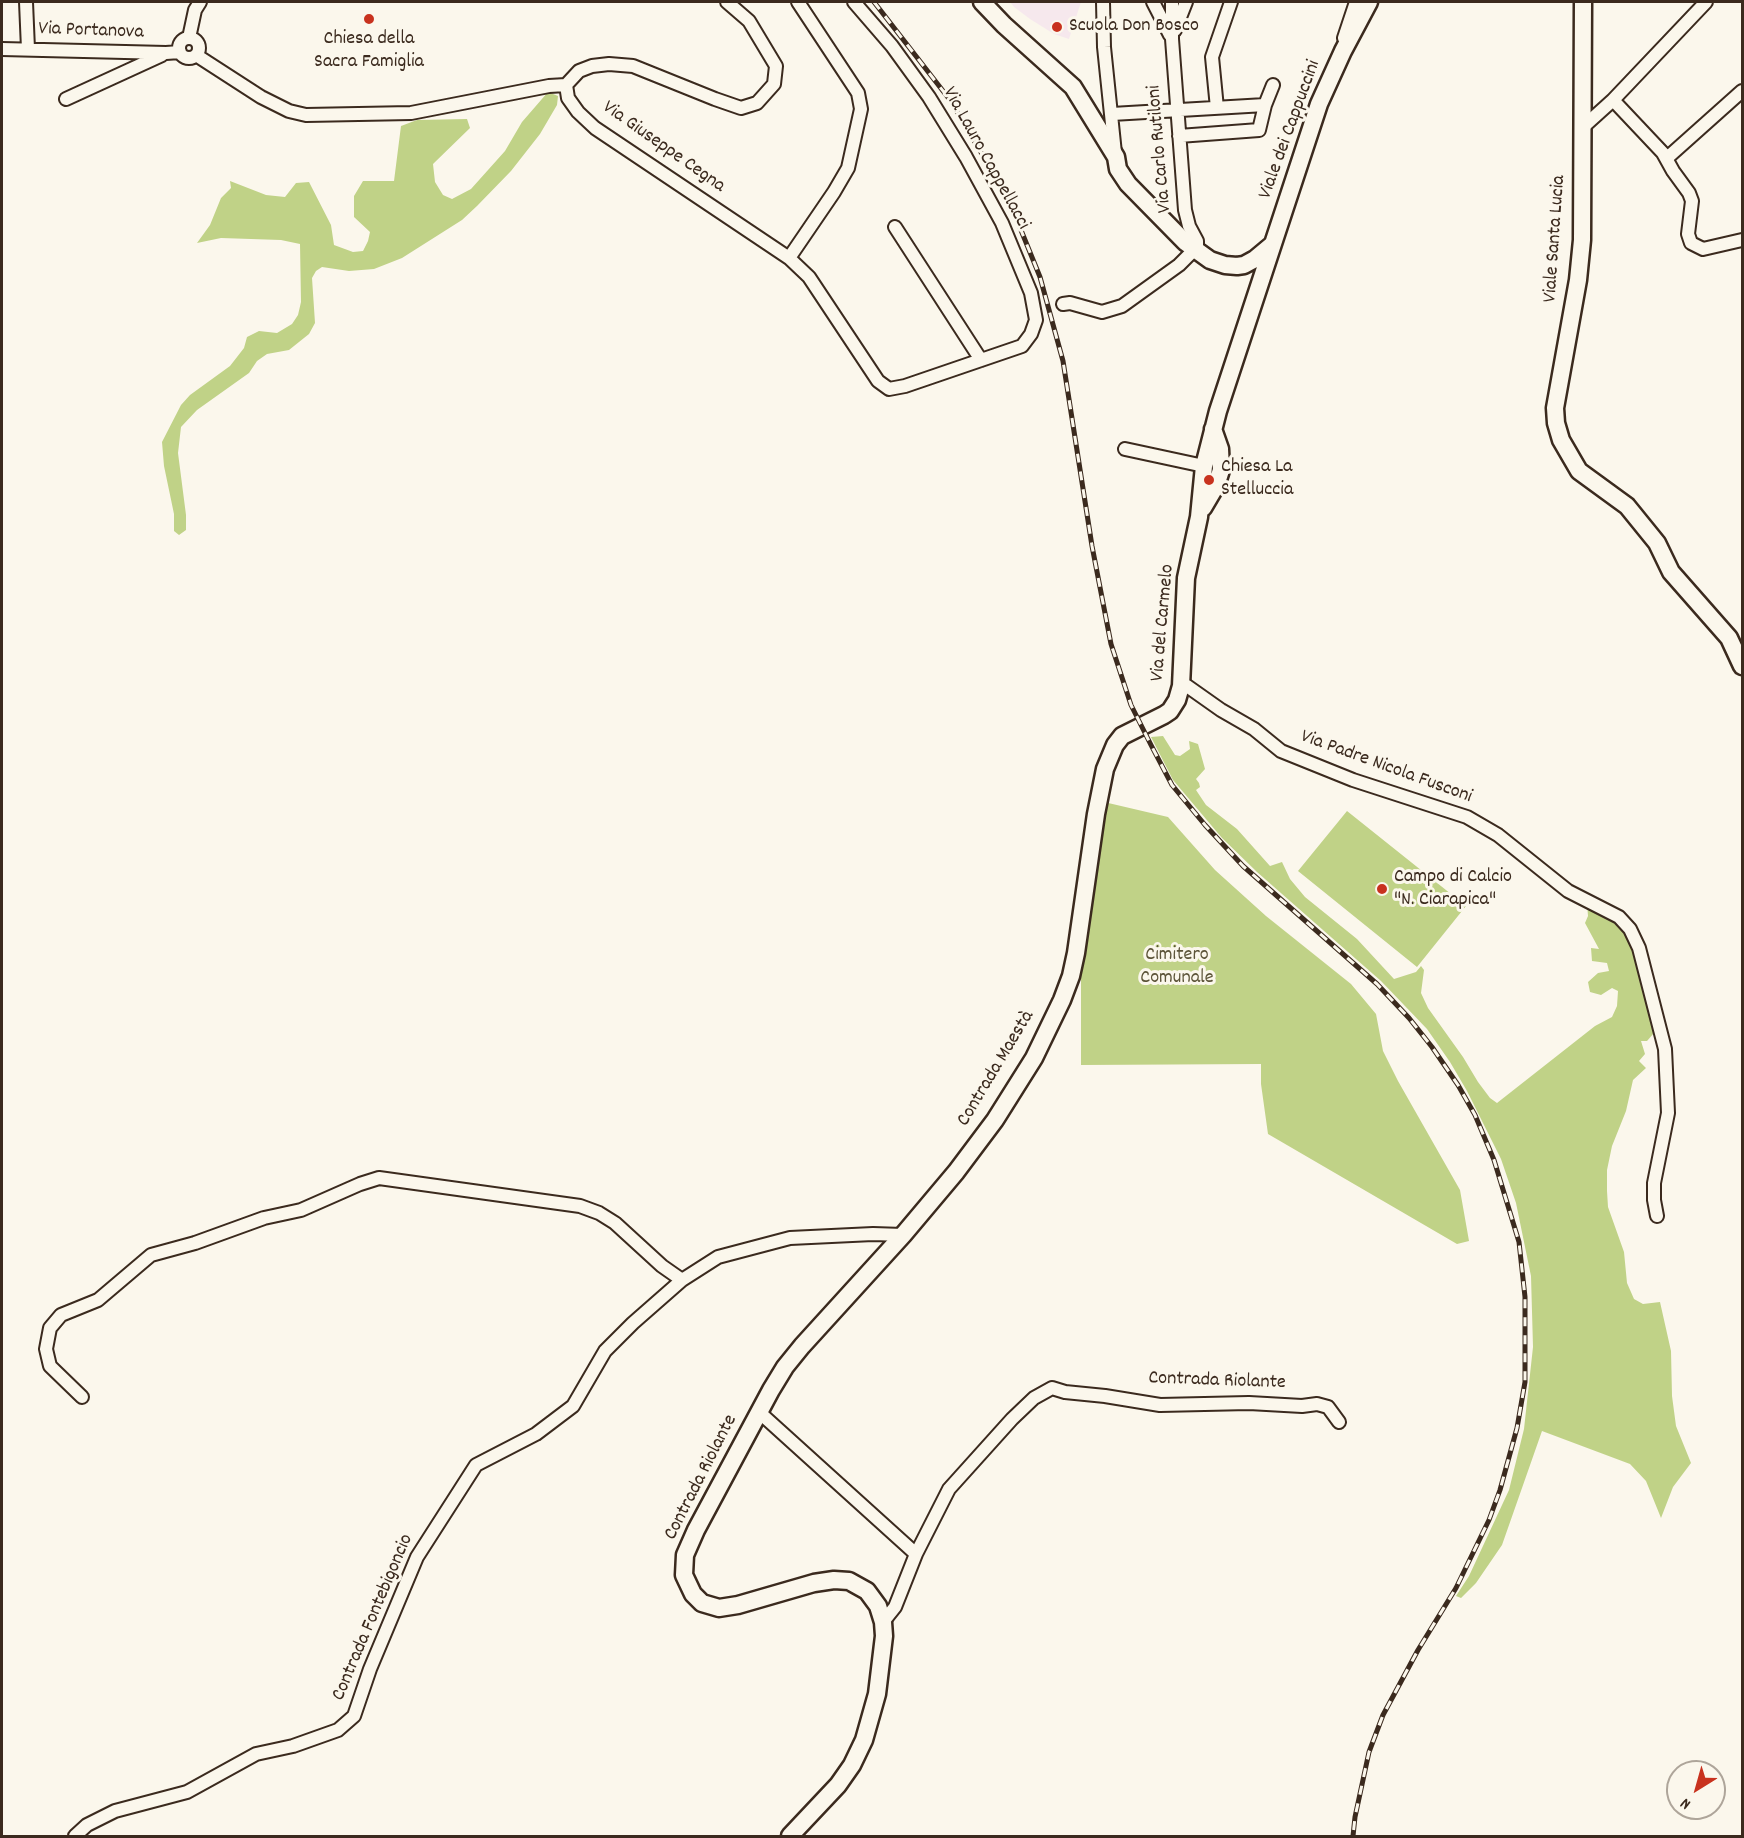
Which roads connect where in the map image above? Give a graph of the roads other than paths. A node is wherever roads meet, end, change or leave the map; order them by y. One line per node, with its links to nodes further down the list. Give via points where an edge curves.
1 (26, 2): 19 (street)
2 (200, 2): 16 (street)
3 (727, 2): 24 (street, via 749,21 776,66 774,84 757,103 741,108 633,66 591,66 579,71)
4 (798, 2): 41 (street, via 858,93 861,109 848,168)
5 (854, 2): 45 (street, Via Lauro Cappellacci, via 929,97 966,157 1002,223 1031,293 1036,320 1031,334 1022,346)
6 (982, 2): 35 (street, via 1073,87)
7 (1103, 2): 32 (street)
8 (1154, 2): 17 (street)
9 (1172, 2): 17 (street, Via Carlo Rutiloni)
10 (1186, 2): 17 (street)
11 (1231, 2): 30 (street, via 1212,57)
12 (1356, 2): 20 (street)
13 (1369, 2): 20 (street, Viale dei Cappuccini)
14 (1583, 2): 33 (street, Viale Santa Lucia)
15 (1706, 2): 28 (street)
16 (189, 38): 21 (street, via 181,43); 23 (street, via 198,46)
17 (1172, 39): 31 (street, Via Carlo Rutiloni)
18 (2, 49): 19 (street, Via Portanova)
19 (28, 49): 22 (street, Via Portanova)
20 (1343, 51): 39 (street, Viale dei Cappuccini, via 1319,104)
21 (180, 52): 22 (street, Via Portanova); 23 (street, Via Portanova, via 187,58)
22 (166, 53): 27 (street)
23 (196, 55): 24 (street, via 261,97 306,115 411,113)
24 (566, 85): 41 (street, Via Giuseppe Cegna, via 568,98 596,128)
25 (1273, 85): 29 (street)
26 (1743, 91): 36 (street)
27 (66, 99)
28 (1613, 100): 33 (street); 36 (street)
29 (1264, 105): 30 (street); 34 (street, via 1259,130)
30 (1217, 108): 31 (street)
31 (1177, 111): 32 (street); 34 (street, Via Carlo Rutiloni)
32 (1112, 114): 35 (street)
33 (1582, 128): 50 (street, Viale Santa Lucia, via 1581,250 1555,408 1561,440 1579,471 1627,506 1657,543 1671,572 1729,638)
34 (1179, 136): 40 (street, Via Carlo Rutiloni, via 1185,210 1197,241)
35 (1116, 157): 40 (street, via 1118,169 1128,184)
36 (1666, 158): 38 (street, via 1692,201 1691,243 1703,249)
37 (895, 227): 45 (street)
38 (1743, 240)
39 (1274, 243): 42 (street); 43 (street, Via del Carmelo)
40 (1196, 251): 42 (street, via 1225,265); 44 (street, via 1122,306 1102,312)
41 (789, 258): 45 (street, Via Lauro Cappellacci, via 809,277 878,381 889,389)
42 (1244, 265): 43 (street)
43 (1258, 287): 46 (street, Via del Carmelo)
44 (1063, 304)
45 (981, 360)
46 (1213, 429): 48 (street, Via del Carmelo); 49 (street, Via del Carmelo, via 1220,449 1221,470)
47 (1125, 449): 48 (street)
48 (1204, 466): 49 (street, Via del Carmelo)
49 (1199, 517): 51 (street, Via del Carmelo, via 1186,578)
50 (1743, 666)
51 (1181, 686): 52 (street, Via del Carmelo, via 1170,711); 53 (street, Via Padre Nicola Fusconi, via 1187,686 1254,729 1281,751 1353,780 1467,817 1498,835 1568,891 1619,917 1630,929 1640,948 1665,1049 1668,1113 1654,1183)
52 (1131, 730): 54 (street, Contrada Maestà, via 1115,745 1105,769 1071,976 1034,1058 995,1120)
53 (1657, 1216)
54 (903, 1235): 55 (street, Contrada Fontebigoncio, via 790,1238 718,1257); 56 (street, Contrada Maestà)
55 (682, 1280): 57 (street, via 615,1223 580,1206 379,1178 301,1210 151,1255 98,1300 61,1315 50,1328 46,1349 50,1366); 62 (street, Contrada Fontebigoncio, via 605,1351 573,1406 536,1434 476,1465 417,1557 354,1716 338,1730 256,1754 187,1791 115,1811)
56 (802, 1346): 58 (street, Contrada Riolante)
57 (82, 1397)
58 (759, 1412): 60 (street, Contrada Riolante); 61 (street, Contrada Riolante, via 685,1555 684,1575 693,1594 702,1603 719,1608 814,1583 849,1581 867,1591)
59 (1339, 1422): 60 (street, Contrada Riolante, via 1328,1407 1317,1404 1160,1405 1052,1388 1034,1398 1012,1419 949,1489)
60 (916, 1554): 61 (street, Contrada Riolante, via 895,1607)
61 (883, 1622): 63 (street, Contrada Riolante, via 877,1694 864,1740 838,1785)
62 (75, 1836)
63 (790, 1836)

